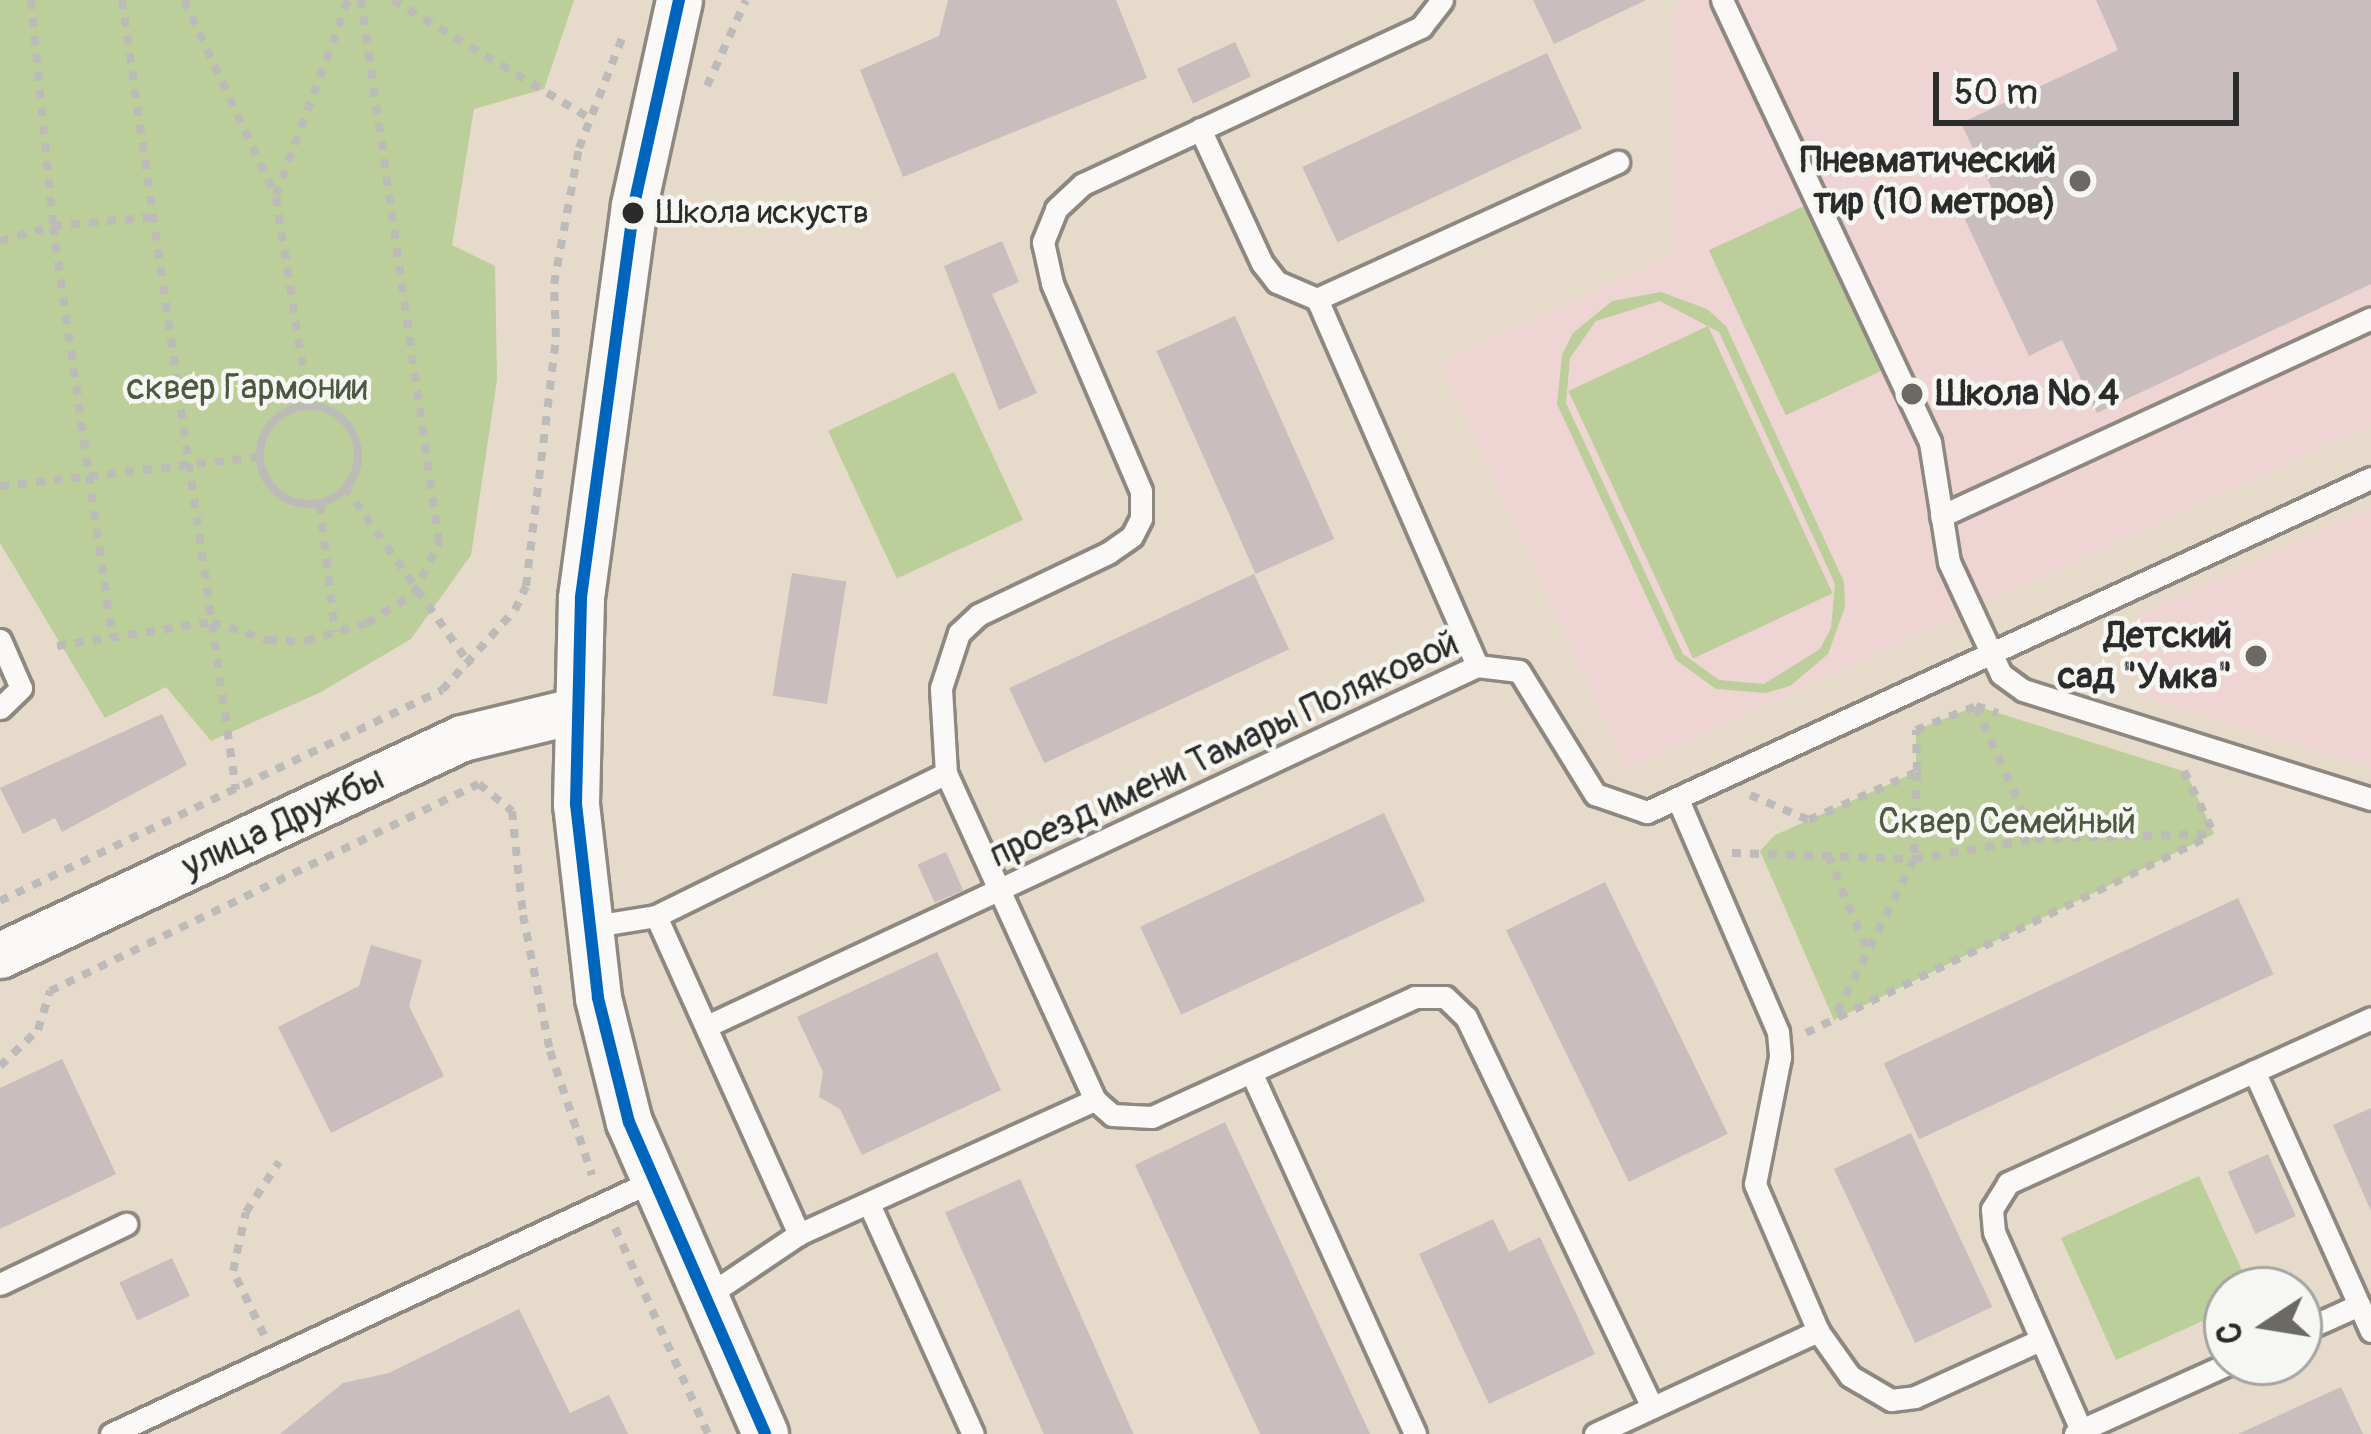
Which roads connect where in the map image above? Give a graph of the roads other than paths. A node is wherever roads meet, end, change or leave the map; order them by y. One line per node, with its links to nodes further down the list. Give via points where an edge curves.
1 (679, 0): 14 (street, via 632,225 581,598)
2 (1442, 0): 4 (lane, via 1421,27)
3 (1722, 0): 9 (lane, via 1930,442)
4 (1200, 129): 6 (lane, via 1262,263 1277,282); 15 (lane, via 1083,184 1056,209 1043,242 1052,283 1141,490 1141,518 1108,553 978,615 959,633 940,688)
5 (1618, 162): 6 (lane)
6 (1316, 299): 12 (lane)
7 (2371, 318): 9 (lane)
8 (2371, 478): 11 (lane, проезд имени Тамары Поляковой)
9 (1941, 516): 11 (lane, via 1949,562)
10 (0, 640): 13 (lane, via 21,688)
11 (1990, 654): 16 (lane, via 2024,691); 17 (lane, проезд имени Тамары Поляковой)
12 (1477, 666): 17 (lane, проезд имени Тамары Поляковой, via 1519,670 1595,794 1647,812); 18 (lane, проезд имени Тамары Поляковой)
13 (0, 708)
14 (574, 711): 20 (street); 21 (street, улица Дружбы, via 461,739)
15 (946, 772): 18 (lane); 19 (lane)
16 (2371, 799)
17 (1678, 802): 35 (lane, via 1779,1046 1755,1184)
18 (998, 888): 23 (lane, проезд имени Тамары Поляковой); 26 (lane)
19 (656, 916): 20 (lane); 23 (lane)
20 (587, 927): 27 (street, via 612,1062)
21 (0, 955)
22 (2371, 1018): 24 (lane)
23 (706, 1026): 30 (lane)
24 (2254, 1070): 33 (lane); 36 (lane, via 2008,1183 1991,1209 1994,1232)
25 (1251, 1072): 26 (lane, via 1152,1117 1112,1115); 38 (lane, via 1415,997 1445,998 1466,1017); 43 (lane)
26 (1095, 1100): 28 (lane)
27 (652, 1181): 32 (street); 40 (lane)
28 (869, 1204): 30 (lane); 42 (lane)
29 (126, 1224): 31 (lane)
30 (799, 1234): 32 (lane)
31 (0, 1284)
32 (701, 1299): 41 (street)
33 (2366, 1313): 34 (lane)
34 (2323, 1325)
35 (1818, 1331): 36 (lane, via 1850,1376 1891,1400 1915,1397); 38 (lane)
36 (2040, 1340): 39 (lane)
37 (2203, 1375): 39 (lane)
38 (1652, 1407): 44 (lane)
39 (2078, 1432)
40 (111, 1434)
41 (766, 1434)
42 (973, 1434)
43 (1415, 1434)
44 (1595, 1434)

